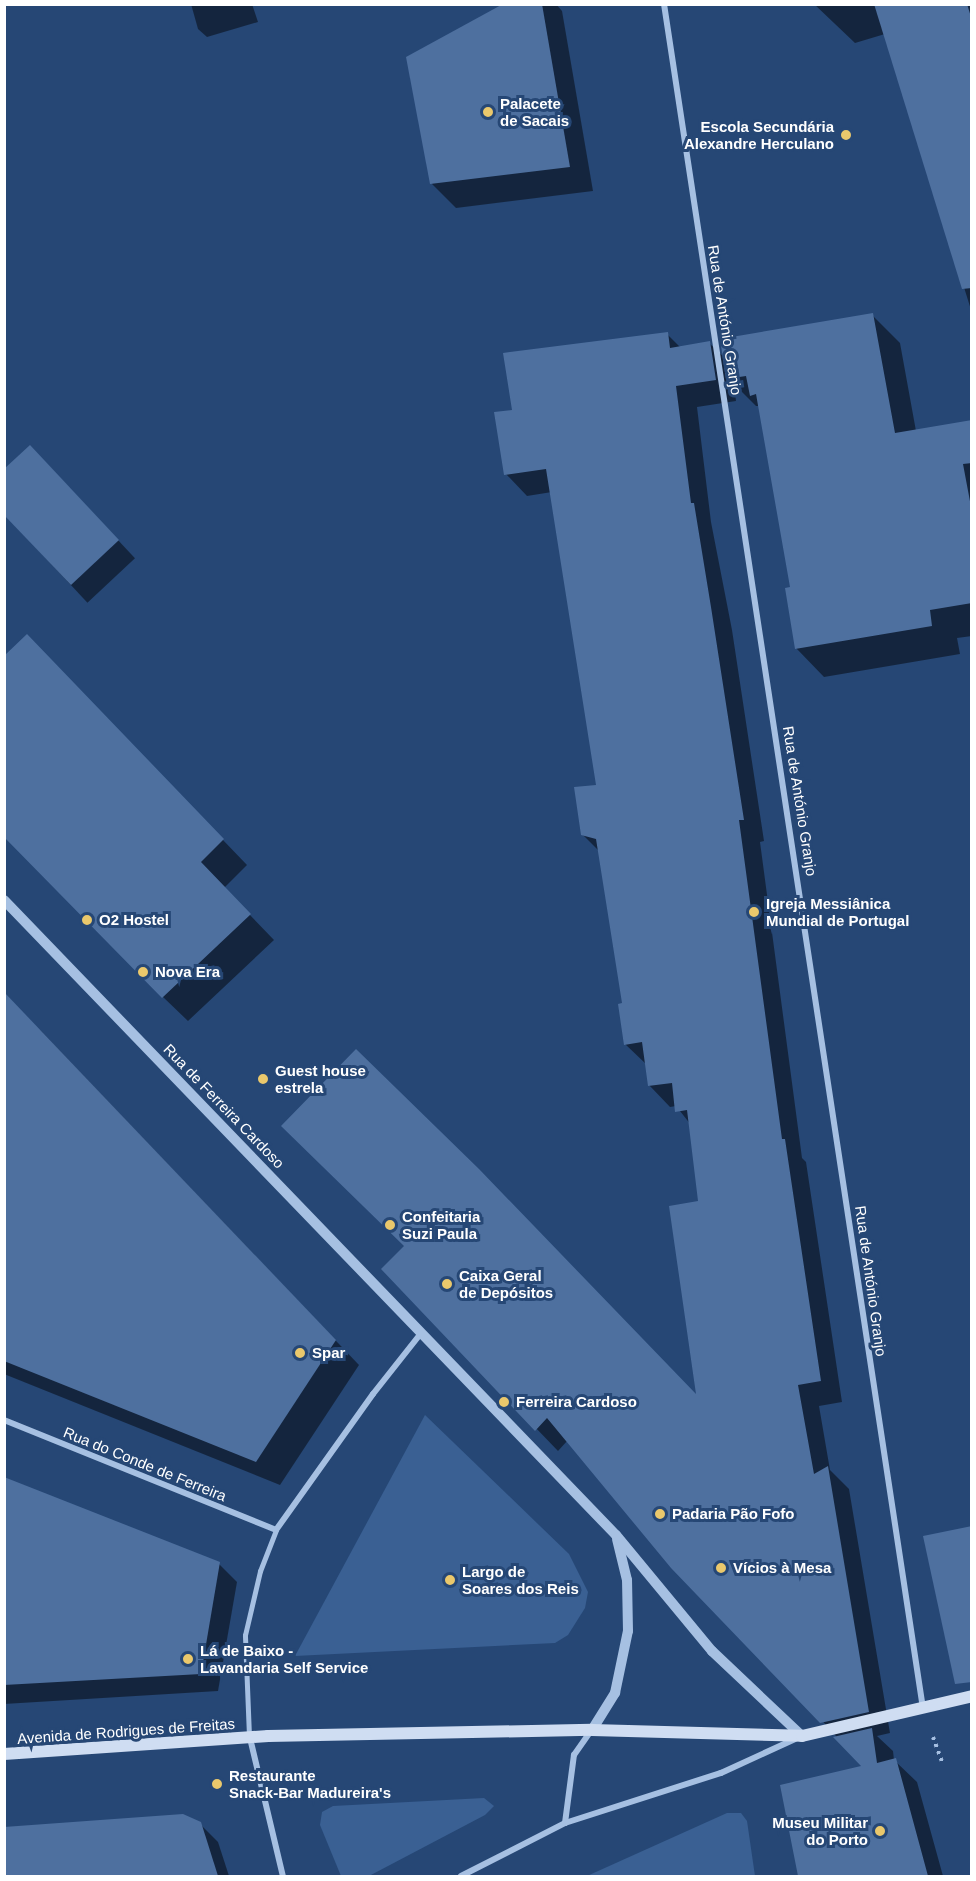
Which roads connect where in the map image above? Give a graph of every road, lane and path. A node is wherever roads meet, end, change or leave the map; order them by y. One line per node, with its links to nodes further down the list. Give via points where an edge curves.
1 (664, 4): 8 (street, Rua de António Granjo)
2 (4, 900): 3 (street, Rua de Ferreira Cardoso)
3 (422, 1332): 5 (street); 6 (street)
4 (4, 1420): 5 (street, Rua do Conde de Ferreira)
5 (276, 1530): 11 (street, via 260,1571 245,1635)
6 (616, 1535): 9 (street, via 627,1580 628,1631 615,1693); 10 (street, via 712,1651)
7 (972, 1696): 8 (main road)
8 (923, 1708): 10 (main road)
9 (592, 1730): 10 (main road); 11 (main road); 13 (street, via 574,1755)
10 (802, 1736): 13 (street, via 721,1773)
11 (250, 1738): 12 (main road, Avenida de Rodrigues de Freitas); 14 (street)
12 (4, 1754)
13 (565, 1823): 15 (street)
14 (283, 1876)
15 (461, 1876)

